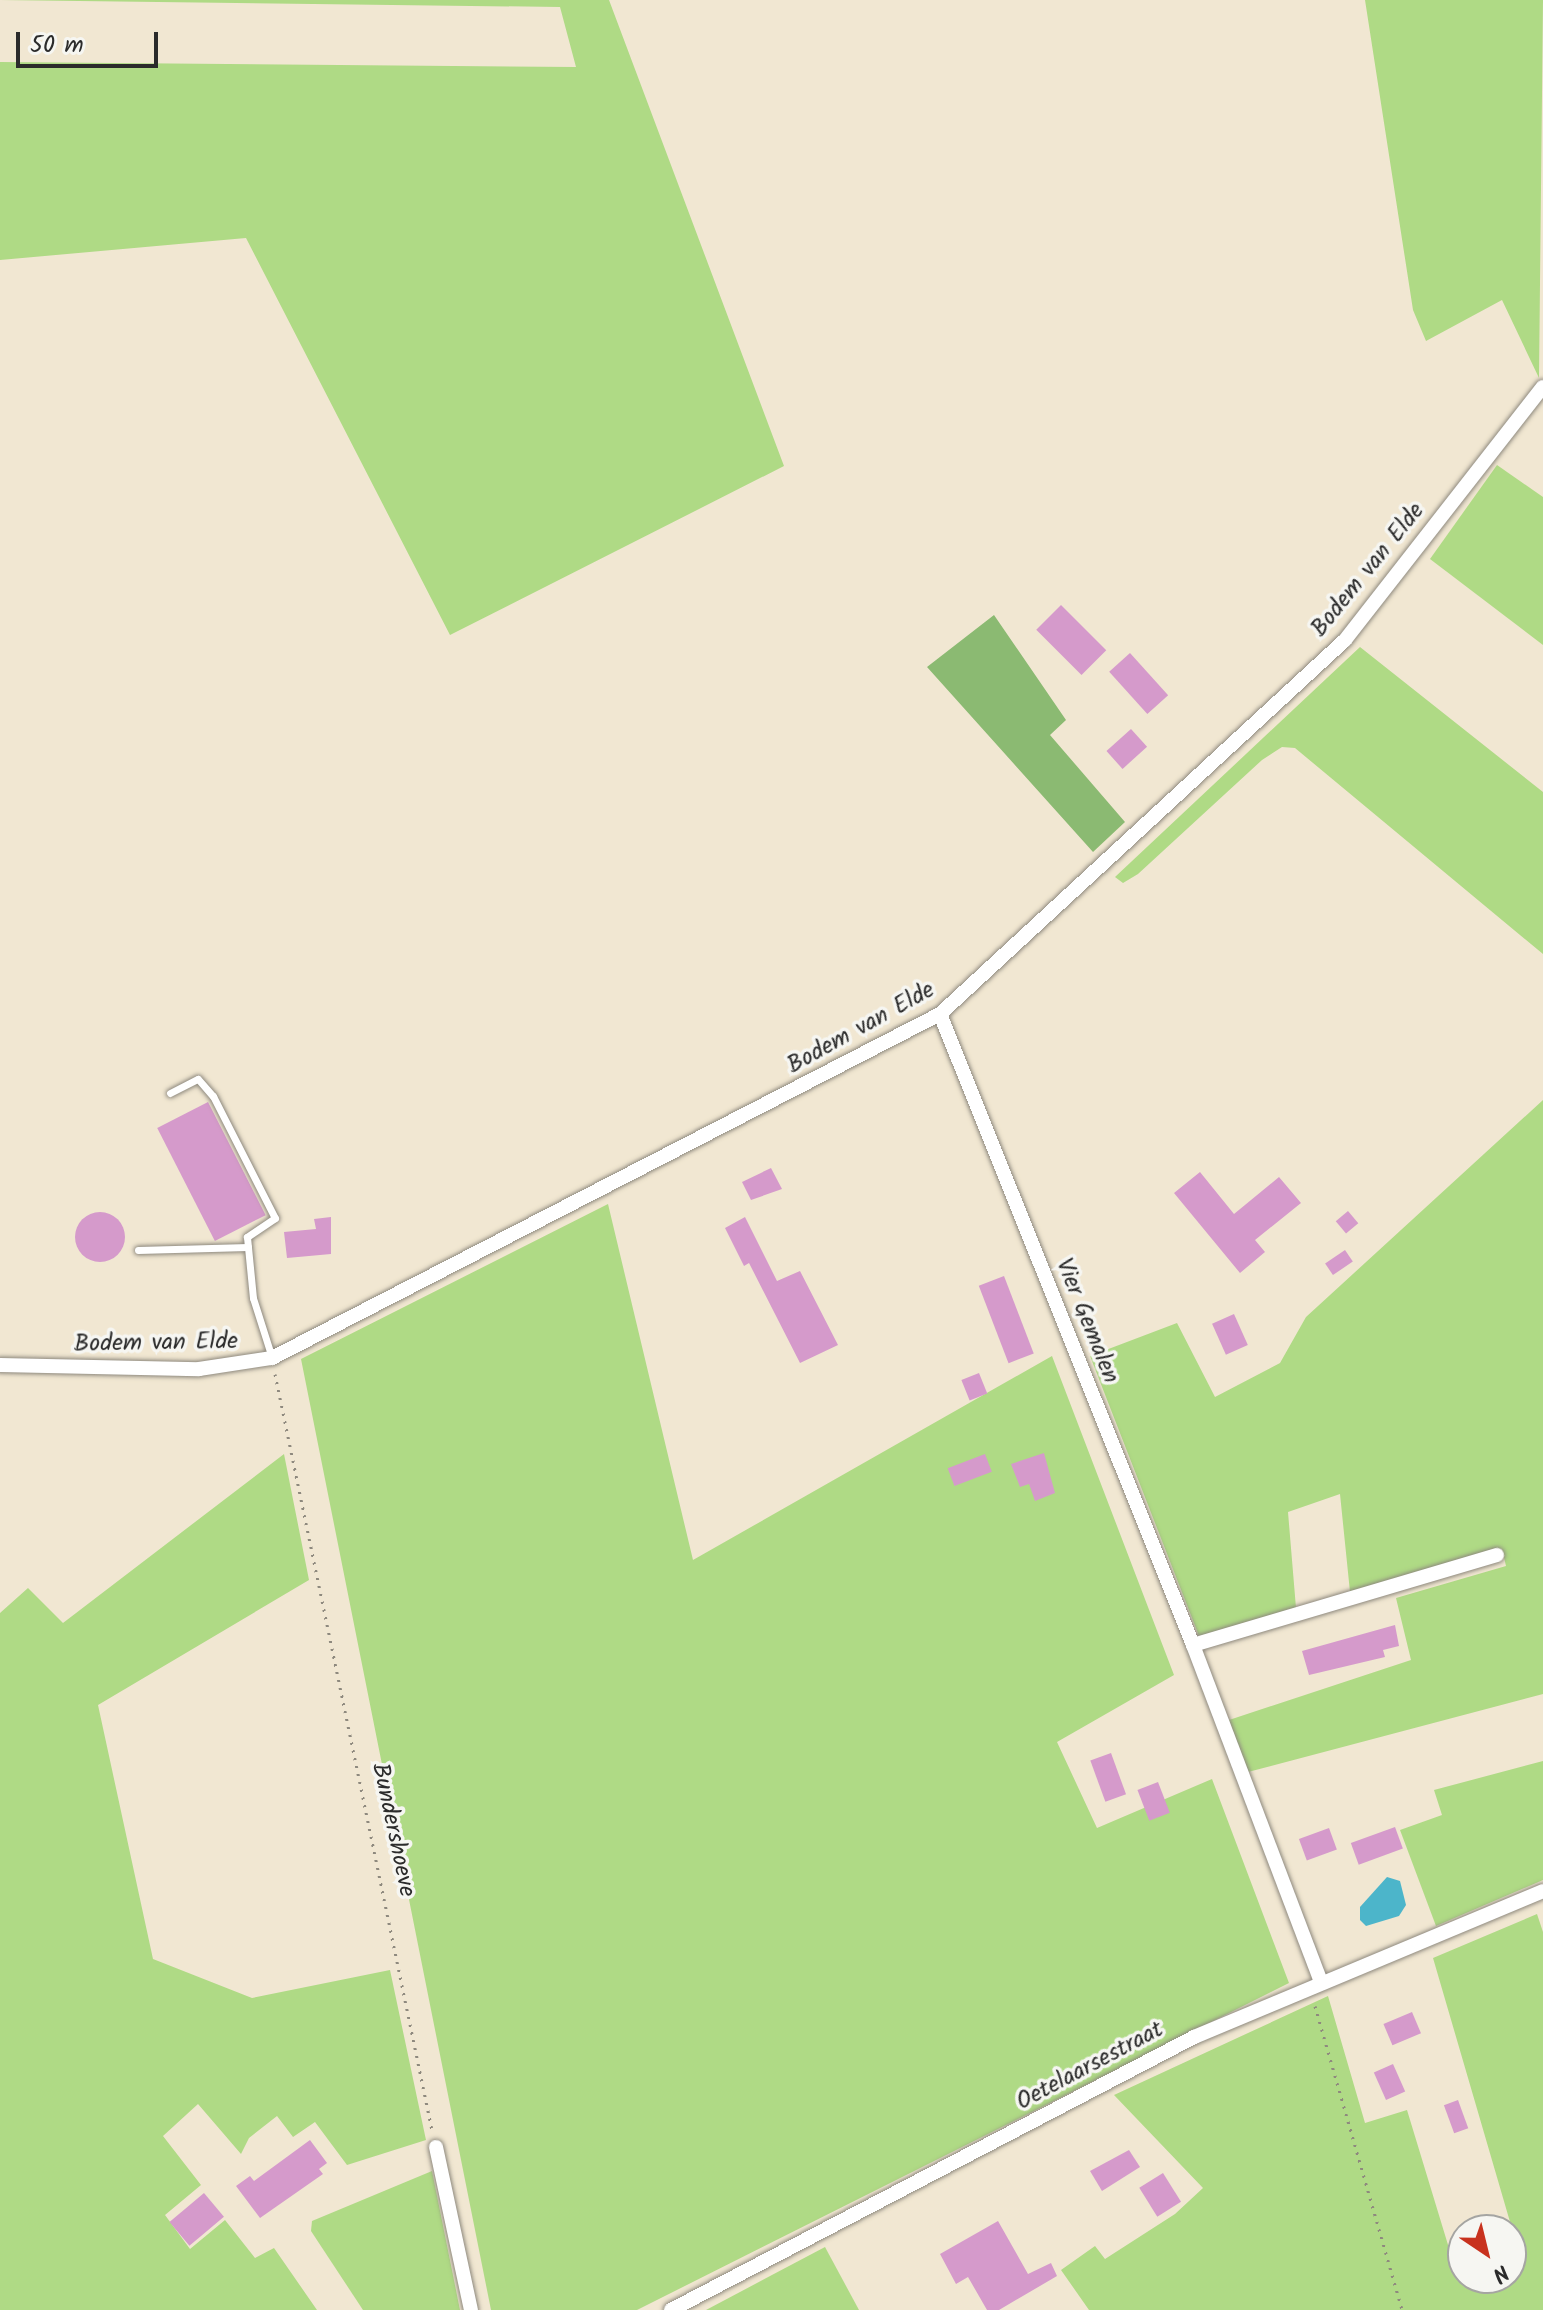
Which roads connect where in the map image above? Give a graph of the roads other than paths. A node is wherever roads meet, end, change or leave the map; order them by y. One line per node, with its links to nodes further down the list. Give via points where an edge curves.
1 (1543, 387): 2 (street, Bodem van Elde, via 1345,640)
2 (940, 1014): 6 (street, Bodem van Elde); 9 (street, Vier Gemalen)
3 (170, 1093): 4 (lane, via 198,1079 213,1096 275,1218 247,1237)
4 (248, 1247): 5 (lane); 6 (lane, via 253,1298)
5 (138, 1250)
6 (272, 1358): 7 (street, Bodem van Elde, via 199,1369)
7 (0, 1365)
8 (1497, 1555): 9 (street)
9 (1193, 1645): 11 (street, Vier Gemalen)
10 (1543, 1891): 11 (street, Oetelaarsestraat)
11 (1315, 1985): 14 (street, Oetelaarsestraat, via 1194,2037)
12 (436, 2147): 13 (street)
13 (471, 2310)
14 (671, 2310)

